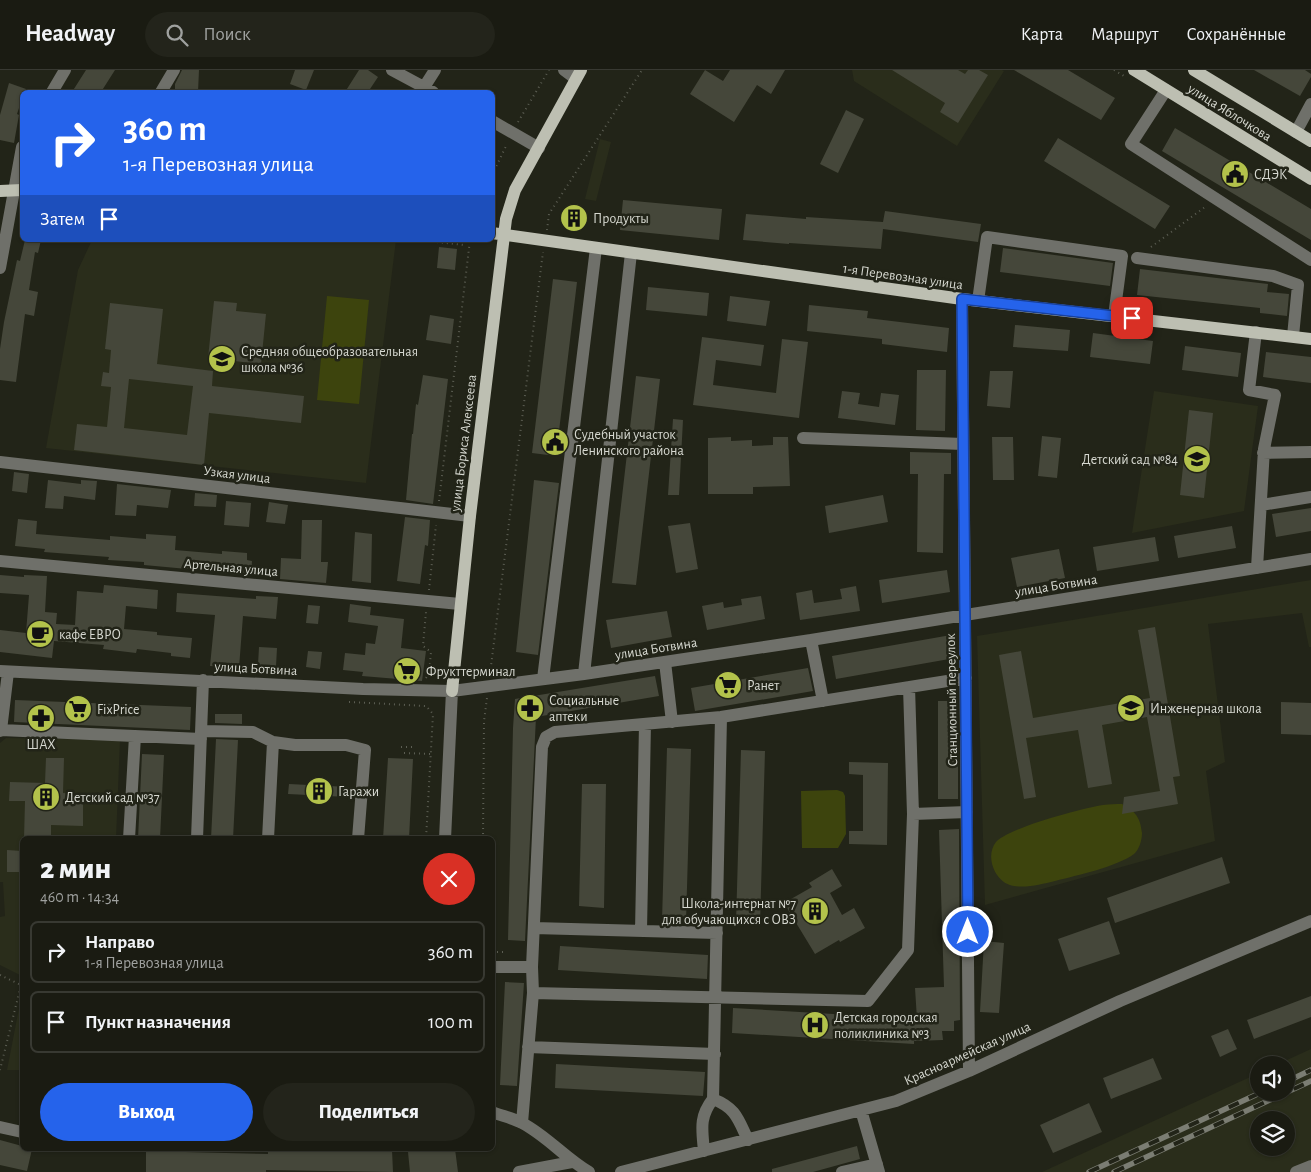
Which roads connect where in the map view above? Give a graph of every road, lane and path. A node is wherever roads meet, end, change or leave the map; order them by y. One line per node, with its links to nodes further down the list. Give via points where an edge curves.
1 (65, 70): 10 (street)
2 (174, 70): 11 (street)
3 (392, 70): 12 (street)
4 (435, 70): 13 (street)
5 (564, 70): 9 (street)
6 (642, 70): 26 (path, via 549,214)
7 (1134, 70): 14 (main road, улица Яблочкова)
8 (1194, 70): 17 (main road, улица Яблочкова)
9 (578, 74): 19 (main road, улица Бориса Алексеева)
10 (53, 90)
11 (162, 90)
12 (424, 90)
13 (426, 90)
14 (1166, 90): 21 (main road, улица Яблочкова); 24 (street, via 1131,144)
15 (1311, 104): 17 (street)
16 (495, 123): 19 (street)
17 (1296, 132): 18 (main road, улица Яблочкова)
18 (1311, 141)
19 (539, 148): 25 (main road, улица Бориса Алексеева, via 515,190)
20 (20, 168): 22 (street)
21 (1311, 179)
22 (18, 190): 23 (main road); 34 (street)
23 (0, 191)
24 (1216, 199): 32 (path); 33 (street)
25 (498, 234): 26 (main road, 1-я Перевозная улица); 49 (main road, улица Бориса Алексеева)
26 (545, 241): 30 (main road, 1-я Перевозная улица); 64 (path)
27 (436, 242): 29 (path)
28 (470, 242): 48 (path)
29 (465, 245)
30 (596, 248): 31 (main road, 1-я Перевозная улица); 62 (street)
31 (631, 253): 35 (main road, 1-я Перевозная улица); 60 (street)
32 (1137, 258): 39 (street, via 1273,276 1298,285)
33 (1311, 260)
34 (0, 268)
35 (962, 299): 36 (main road, 1-я Перевозная улица); 42 (street, Станционный переулок)
36 (978, 301): 37 (main road, 1-я Перевозная улица); 37 (street, via 987,237 1122,256)
37 (1114, 316): 38 (main road, 1-я Перевозная улица)
38 (1256, 332): 39 (main road, 1-я Перевозная улица); 43 (street, via 1248,390 1275,395)
39 (1293, 336): 40 (main road, 1-я Перевозная улица)
40 (1311, 339)
41 (803, 438): 42 (street)
42 (963, 444): 55 (street, Станционный переулок)
43 (1264, 452): 44 (street); 47 (street)
44 (1311, 452)
45 (0, 462): 48 (street, Узкая улица)
46 (1311, 497): 47 (street)
47 (1260, 505): 52 (street)
48 (438, 512): 49 (street, Узкая улица); 53 (path)
49 (470, 516): 54 (main road, улица Бориса Алексеева)
50 (1311, 559): 52 (street, улица Ботвина)
51 (0, 561): 53 (street, Артельная улица)
52 (1257, 568): 55 (street, улица Ботвина)
53 (427, 601): 54 (street, Артельная улица); 59 (path, via 423,646 431,652)
54 (460, 604): 66 (main road, улица Бориса Алексеева)
55 (964, 615): 56 (street, улица Ботвина); 61 (street, Станционный переулок)
56 (812, 640): 57 (street, улица Ботвина); 67 (street)
57 (665, 662): 60 (street, улица Ботвина); 70 (street)
58 (4, 671): 63 (street, улица Ботвина); 72 (street)
59 (429, 674)
60 (584, 674): 62 (street, улица Ботвина)
61 (966, 678): 65 (street); 80 (street, Станционный переулок)
62 (543, 679): 64 (street, улица Ботвина)
63 (203, 680): 66 (street, улица Ботвина); 73 (street)
64 (489, 686): 66 (street, улица Ботвина); 88 (path, via 484,721)
65 (909, 687): 67 (street); 81 (street)
66 (452, 691): 87 (street, улица Бориса Алексеева)
67 (823, 701): 69 (street)
68 (348, 702): 79 (path, via 426,706 433,714)
69 (721, 717): 70 (street); 92 (street)
70 (672, 722): 71 (street)
71 (644, 724): 90 (street, via 556,732 546,737 542,747); 91 (street)
72 (1, 730): 74 (street)
73 (201, 735): 74 (street); 75 (street, via 253,732); 83 (street)
74 (134, 736): 82 (street)
75 (273, 742): 84 (street); 85 (street, via 346,745 364,750)
76 (401, 746): 77 (path)
77 (413, 747)
78 (404, 753): 79 (path)
79 (431, 754): 86 (path)
80 (967, 812): 81 (street); 105 (street, Станционный переулок)
81 (913, 814): 101 (street, via 908,950 868,1001)
82 (128, 836)
83 (197, 836)
84 (268, 836)
85 (358, 836)
86 (426, 836)
87 (445, 836)
88 (483, 836)
89 (1311, 921): 105 (street, Красноармейская улица, via 1120,1001)
90 (534, 928): 91 (street); 96 (street)
91 (641, 931): 92 (street)
92 (717, 933): 101 (street)
93 (495, 952): 94 (path)
94 (503, 952)
95 (495, 967): 96 (street)
96 (532, 967): 100 (street)
97 (0, 975): 98 (path)
98 (20, 985)
99 (20, 989): 104 (path)
100 (532, 993): 101 (street); 102 (street)
101 (716, 998): 103 (street)
102 (528, 1048): 103 (street); 109 (street)
103 (715, 1054): 106 (street)
104 (0, 1070)
105 (969, 1071): 107 (street, Красноармейская улица, via 896,1101)
106 (714, 1099): 112 (street, via 728,1105); 113 (street, via 705,1110 702,1127)
107 (861, 1110): 112 (street, Красноармейская улица); 116 (street)
108 (495, 1113): 109 (street)
109 (522, 1123): 114 (street)
110 (0, 1127): 111 (street)
111 (20, 1132)
112 (748, 1140): 113 (street, Красноармейская улица)
113 (704, 1151): 119 (street, Красноармейская улица)
114 (572, 1162): 117 (street); 118 (street)
115 (1311, 1166): 121 (street)
116 (878, 1168): 120 (street)
117 (519, 1172)
118 (589, 1172)
119 (621, 1172)
120 (842, 1172)
121 (1296, 1172)

